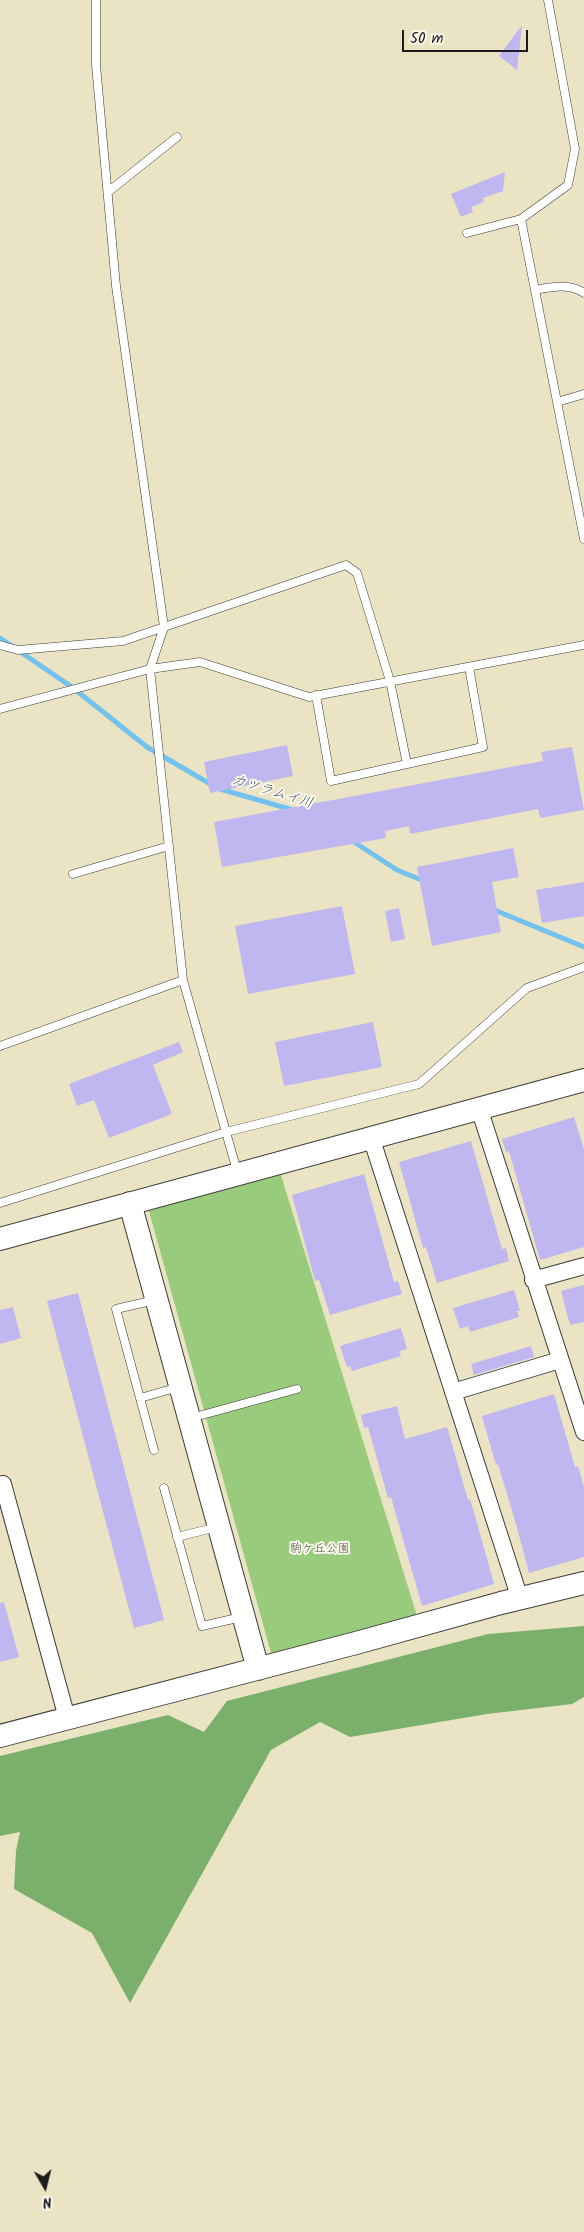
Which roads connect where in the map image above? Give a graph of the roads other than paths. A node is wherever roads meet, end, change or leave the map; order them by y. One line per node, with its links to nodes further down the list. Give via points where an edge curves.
1 (96, 0): 4 (lane, via 96,66)
2 (548, 0): 5 (lane, via 575,149 568,185)
3 (177, 137): 4 (lane)
4 (108, 192): 12 (lane, via 116,286)
5 (521, 219): 6 (lane); 7 (lane)
6 (467, 233)
7 (535, 290): 8 (lane, via 555,286 576,288); 10 (lane)
8 (584, 293)
9 (584, 394): 10 (lane)
10 (557, 402): 11 (lane)
11 (584, 540)
12 (164, 627): 13 (lane, via 123,641 18,650); 16 (lane); 17 (lane, via 346,565 357,573)
13 (0, 645)
14 (584, 645): 15 (lane)
15 (469, 667): 17 (lane); 20 (lane, via 484,747)
16 (150, 669): 18 (lane, via 200,662 309,697); 19 (lane); 21 (lane)
17 (390, 682): 18 (lane); 20 (lane)
18 (316, 695): 20 (lane, via 331,781)
19 (0, 709)
20 (407, 764)
21 (169, 846): 22 (lane); 24 (lane)
22 (73, 874)
23 (584, 967): 28 (lane, via 527,988 419,1084)
24 (183, 980): 25 (lane); 28 (lane)
25 (0, 1046)
26 (584, 1080): 27 (street)
27 (479, 1108): 29 (street); 35 (street)
28 (226, 1132): 30 (lane); 31 (lane)
29 (371, 1137): 30 (street); 40 (street)
30 (238, 1173): 32 (street)
31 (0, 1203)
32 (130, 1203): 33 (street); 36 (street)
33 (0, 1239)
34 (584, 1266): 35 (street)
35 (534, 1280): 37 (street)
36 (156, 1299): 38 (street); 41 (lane, via 116,1309)
37 (560, 1360): 40 (street); 42 (street)
38 (180, 1386): 41 (lane); 43 (street)
39 (297, 1388): 43 (lane)
40 (453, 1392): 51 (street)
41 (140, 1398): 45 (lane)
42 (579, 1398): 44 (street)
43 (189, 1418): 48 (street)
44 (584, 1432)
45 (154, 1450)
46 (2, 1484): 54 (street)
47 (164, 1488): 49 (lane)
48 (219, 1527): 49 (lane); 52 (street)
49 (177, 1537): 52 (lane, via 202,1626)
50 (584, 1584): 51 (street)
51 (520, 1598): 53 (street)
52 (244, 1617): 53 (street)
53 (258, 1669): 54 (street)
54 (67, 1718): 55 (street)
55 (0, 1736)

